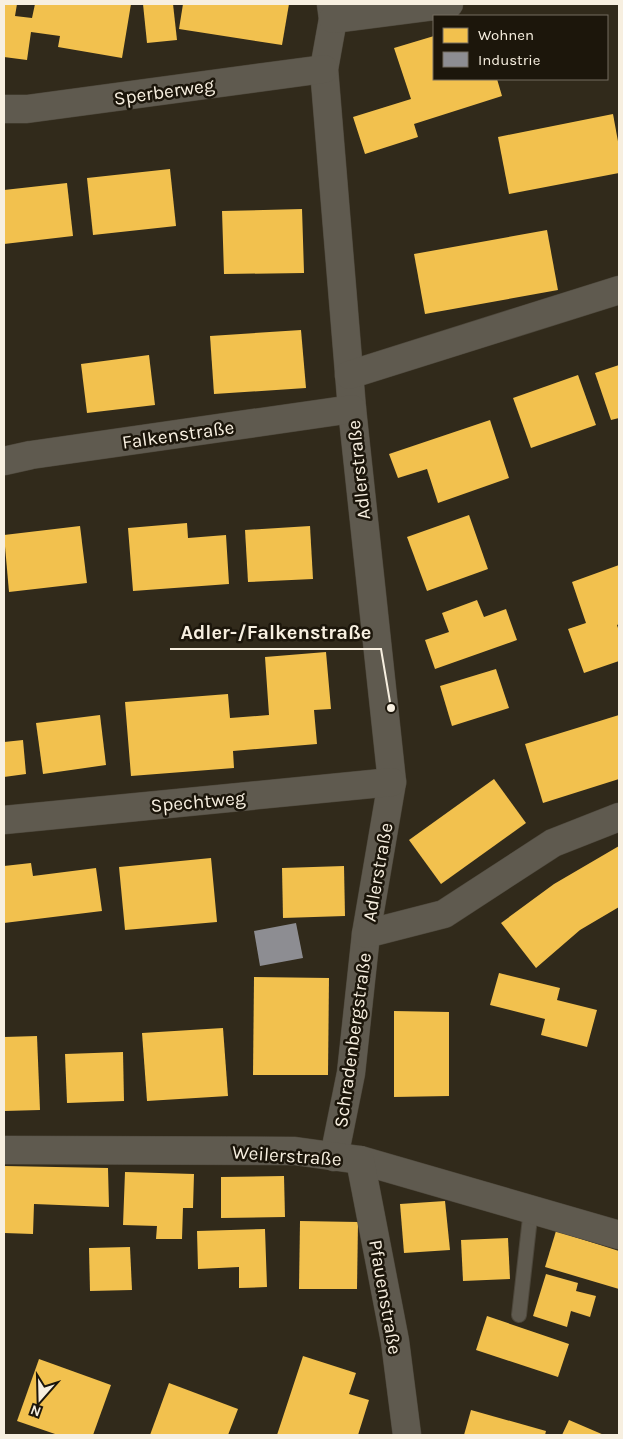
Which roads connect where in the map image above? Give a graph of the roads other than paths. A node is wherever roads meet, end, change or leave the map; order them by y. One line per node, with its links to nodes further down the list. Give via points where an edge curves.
1 (449, 4): 2 (street)
2 (332, 12): 3 (street, Adlerstraße)
3 (324, 69): 4 (street, Sperberweg, via 27,109); 6 (street, Adlerstraße)
4 (4, 109)
5 (619, 290): 6 (street)
6 (349, 376): 7 (street, Adlerstraße)
7 (352, 408): 8 (street, Falkenstraße); 9 (street, Adlerstraße)
8 (4, 461)
9 (392, 782): 11 (street, Spechtweg); 12 (street, Adlerstraße)
10 (619, 817): 12 (street, Schradenbergstraße, via 552,843 444,914)
11 (4, 820)
12 (366, 934): 14 (street, Schradenbergstraße, via 351,1073)
13 (4, 1150): 14 (street, Weilerstraße, via 295,1151)
14 (347, 1158): 15 (street, Weilerstraße); 18 (street, Pfauenstraße, via 395,1341)
15 (532, 1209): 16 (street, Weilerstraße); 17 (lane)
16 (619, 1235)
17 (520, 1315)
18 (408, 1435)

